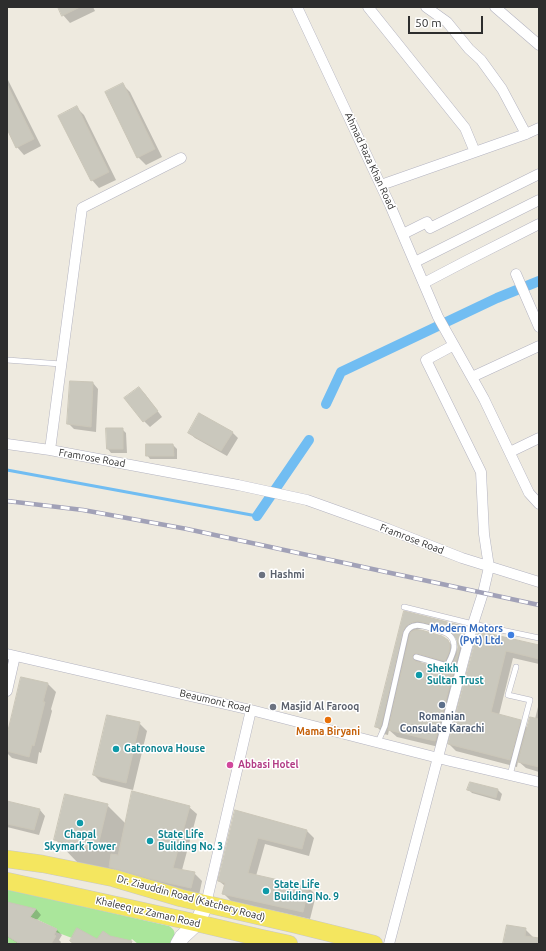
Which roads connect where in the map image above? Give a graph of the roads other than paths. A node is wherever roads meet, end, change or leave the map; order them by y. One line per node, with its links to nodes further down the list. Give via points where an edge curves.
1 (297, 7): 11 (street, Ahmad Raza Khan Road)
2 (368, 7): 8 (street, via 465,128)
3 (426, 7): 7 (street, via 447,22 481,60 502,88)
4 (495, 7): 5 (street)
5 (539, 45)
6 (539, 128): 7 (street)
7 (526, 134): 8 (street)
8 (475, 152): 11 (street)
9 (180, 158): 22 (street, via 82,208)
10 (539, 174): 14 (street, via 430,228 427,222)
11 (381, 185): 14 (street, Ahmad Raza Khan Road)
12 (539, 200): 15 (street)
13 (539, 224): 17 (street)
14 (403, 234): 15 (street, Ahmad Raza Khan Road)
15 (415, 262): 17 (street, Ahmad Raza Khan Road)
16 (516, 274): 18 (street)
17 (424, 283): 19 (street, Ahmad Raza Khan Road, via 438,317)
18 (539, 326)
19 (454, 345): 23 (street, Ahmad Raza Khan Road); 29 (street, via 426,360 481,472 484,534)
20 (539, 346): 23 (street)
21 (7, 360): 22 (lane)
22 (61, 364): 26 (street)
23 (472, 377): 27 (street, Ahmad Raza Khan Road)
24 (539, 438): 27 (street)
25 (7, 444): 26 (street, Framrose Road)
26 (50, 450): 29 (street, Framrose Road, via 270,491 314,503)
27 (510, 452): 28 (street, Ahmad Raza Khan Road, via 529,493)
28 (539, 504)
29 (489, 567): 30 (street, Framrose Road); 32 (street)
30 (539, 582)
31 (404, 606): 32 (lane)
32 (473, 624): 33 (lane); 40 (street)
33 (539, 638)
34 (11, 655): 37 (street); 38 (street, Beaumont Road)
35 (416, 657): 39 (lane, via 448,666 453,652 452,639 445,632 420,625 408,629 385,726)
36 (516, 667): 41 (lane, via 508,695 530,700)
37 (7, 691)
38 (252, 710): 39 (street, Beaumont Road); 45 (street)
39 (378, 742): 40 (street, Beaumont Road)
40 (438, 758): 41 (street, Beaumont Road); 50 (street)
41 (510, 775): 42 (street, Beaumont Road)
42 (539, 782)
43 (7, 859): 45 (main road, Dr. Ziauddin Road (Katchery Road), via 113,878)
44 (7, 881): 46 (main road, Khaleeq uz Zaman Road)
45 (206, 904): 46 (street); 49 (main road, Dr. Ziauddin Road (Katchery Road))
46 (197, 923): 47 (street); 48 (main road, Khaleeq uz Zaman Road)
47 (178, 944)
48 (289, 944)
49 (374, 944)
50 (389, 944)

